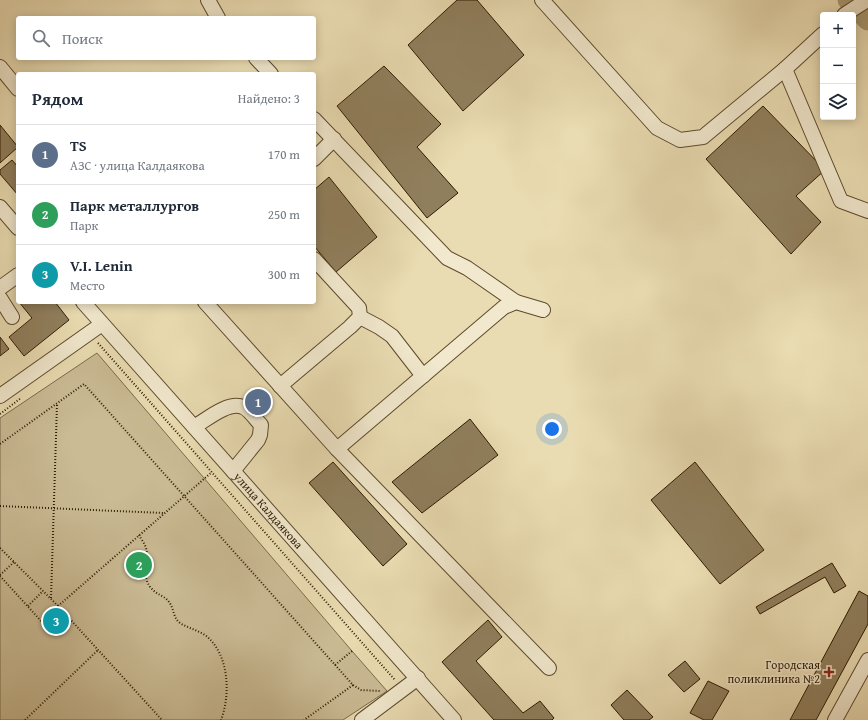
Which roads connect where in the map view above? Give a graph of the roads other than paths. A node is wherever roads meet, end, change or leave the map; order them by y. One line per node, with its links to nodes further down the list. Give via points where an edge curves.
1 (208, 0): 5 (street)
2 (542, 0): 9 (street, via 657,128 680,140 703,137)
3 (867, 0): 4 (street)
4 (849, 12)
5 (217, 16)
6 (820, 37): 9 (street)
7 (258, 60): 10 (street)
8 (0, 67): 11 (street)
9 (785, 70): 16 (street, via 842,201)
10 (269, 72)
11 (16, 87)
12 (316, 121): 13 (street)
13 (334, 139): 14 (street); 22 (street, via 447,258 467,268)
14 (316, 157)
15 (0, 207): 17 (street)
16 (868, 211)
17 (16, 226)
18 (316, 261): 27 (street, via 359,308)
19 (16, 276): 20 (street)
20 (0, 288)
21 (0, 298): 26 (street)
22 (516, 302): 25 (street); 29 (street, via 504,307)
23 (85, 304): 28 (street, улица Калдаякова)
24 (207, 304): 30 (street)
25 (543, 310)
26 (12, 317)
27 (360, 317): 29 (street, via 392,336); 30 (street)
28 (102, 324): 31 (street); 32 (street, улица Калдаякова)
29 (423, 376): 33 (street)
30 (280, 386): 33 (street)
31 (0, 396)
32 (194, 427): 34 (street, улица Калдаякова); 34 (street, via 228,407 236,406 243,407 260,425 258,440)
33 (337, 449): 36 (street)
34 (233, 471): 37 (street, улица Калдаякова)
35 (868, 660): 40 (street)
36 (549, 668)
37 (418, 678): 38 (street); 39 (street, улица Калдаякова)
38 (362, 720)
39 (454, 720)
40 (835, 720)

